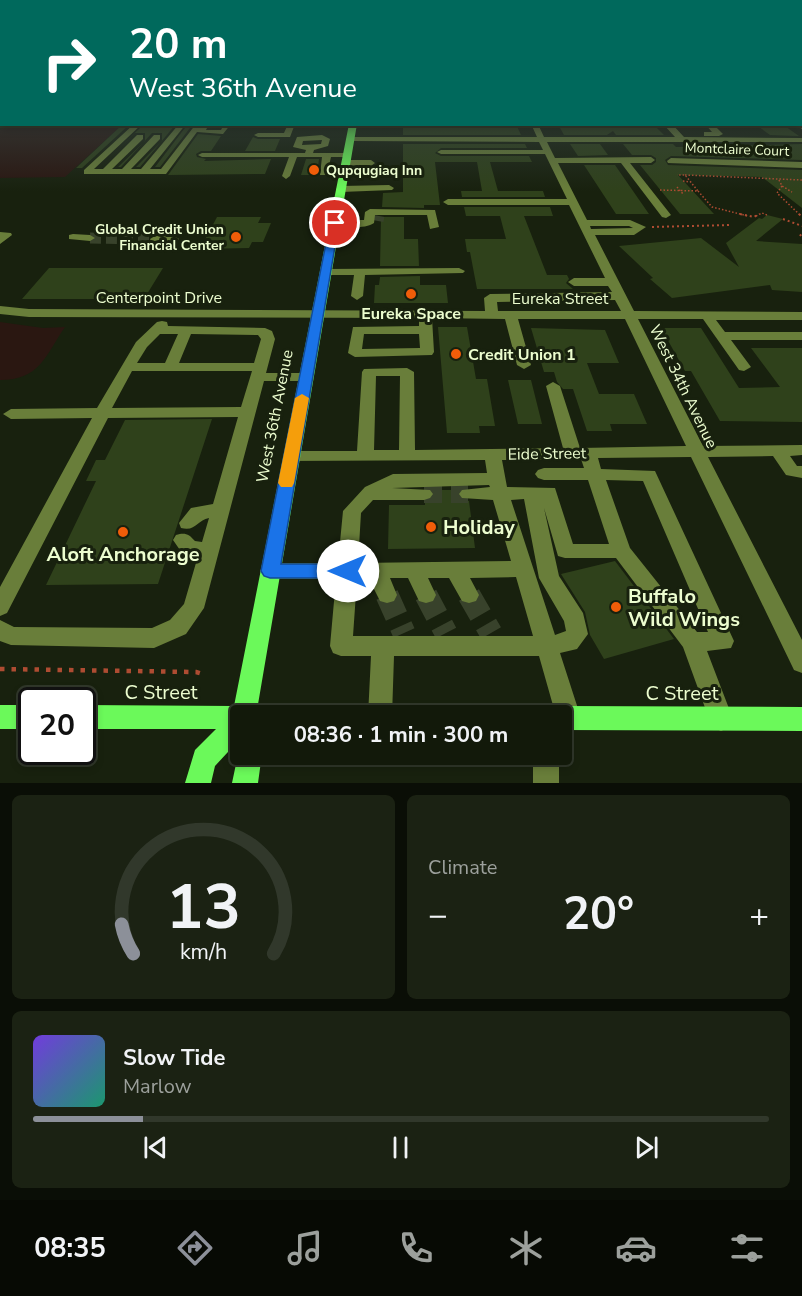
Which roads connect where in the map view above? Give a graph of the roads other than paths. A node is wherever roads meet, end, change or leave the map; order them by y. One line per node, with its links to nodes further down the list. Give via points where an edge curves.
1 (137, 126): 12 (street)
2 (181, 126): 15 (street)
3 (198, 126): 34 (street, via 163,172)
4 (205, 126): 5 (street, via 201,132 223,132)
5 (227, 126)
6 (291, 126): 11 (street, via 287,135)
7 (353, 126): 18 (main road, West 36th Avenue)
8 (535, 126): 21 (street, West 34th Avenue)
9 (669, 126): 16 (street)
10 (710, 126): 17 (street)
11 (258, 135)
12 (125, 137): 13 (street); 32 (street, via 87,172)
13 (140, 137): 14 (street); 32 (street)
14 (157, 137): 15 (street); 33 (street)
15 (172, 137): 34 (street)
16 (680, 137): 17 (street); 21 (street)
17 (723, 137): 19 (street)
18 (351, 139): 21 (street); 30 (main road, West 36th Avenue)
19 (802, 140)
20 (777, 145): 31 (street)
21 (548, 151): 22 (street); 27 (street); 39 (street, West 34th Avenue)
22 (441, 152)
23 (202, 155): 24 (street)
24 (294, 155): 25 (street); 35 (street)
25 (327, 155): 30 (street); 30 (street, via 323,173)
26 (651, 160): 27 (street)
27 (624, 161): 40 (street)
28 (671, 161): 31 (street, Montclaire Court)
29 (371, 163): 30 (street)
30 (346, 164): 37 (main road, West 36th Avenue)
31 (802, 165)
32 (105, 172): 33 (street)
33 (124, 172): 34 (street)
34 (143, 172)
35 (286, 176)
36 (388, 188): 37 (street)
37 (341, 189): 41 (main road, West 36th Avenue)
38 (448, 202): 39 (street)
39 (574, 202): 44 (street, West 34th Avenue)
40 (666, 215)
41 (335, 223): 42 (street, via 432,212); 52 (main road, West 36th Avenue)
42 (434, 227)
43 (641, 227): 44 (street, via 637,231)
44 (586, 228): 55 (street, West 34th Avenue)
45 (0, 235): 50 (street, via 7,235)
46 (73, 237): 47 (street)
47 (90, 238)
48 (155, 239): 49 (street)
49 (174, 239)
50 (0, 241)
51 (459, 271): 53 (street)
52 (326, 272): 53 (street); 60 (main road, West 36th Avenue)
53 (360, 272): 56 (street)
54 (574, 282): 55 (street)
55 (613, 282): 57 (street, West 34th Avenue)
56 (357, 296)
57 (620, 296): 61 (street, West 34th Avenue); 63 (street, via 490,298)
58 (0, 310): 59 (street, Centerpoint Drive)
59 (170, 314): 60 (street, Centerpoint Drive); 67 (street)
60 (318, 314): 62 (street, Eureka Street); 77 (main road, West 36th Avenue)
61 (629, 314): 64 (street, Eureka Street); 65 (street, Eureka Street); 82 (street, West 34th Avenue)
62 (425, 315): 63 (street, Eureka Street); 68 (street)
63 (492, 315): 64 (street, Eureka Street)
64 (511, 315): 72 (street)
65 (706, 315): 66 (street, Eureka Street); 70 (street)
66 (802, 316)
67 (156, 330): 69 (street); 73 (street)
68 (426, 330): 68 (street, via 427,352 356,353 358,330)
69 (186, 331): 74 (street); 76 (street, via 267,334)
70 (722, 336): 71 (street); 75 (street)
71 (802, 336)
72 (524, 365)
73 (128, 367): 74 (street); 80 (street)
74 (170, 367): 76 (street)
75 (744, 367)
76 (259, 372): 77 (street); 79 (street)
77 (306, 377): 90 (main road, West 36th Avenue)
78 (553, 386): 85 (street)
79 (249, 412): 80 (street); 98 (street)
80 (103, 413): 81 (street); 110 (street)
81 (11, 414)
82 (695, 450): 83 (street, Eide Street); 85 (street, Eide Street); 115 (street, West 34th Avenue)
83 (777, 450): 84 (street, Eide Street); 91 (street, via 792,471)
84 (802, 450)
85 (580, 452): 87 (street, Eide Street); 92 (street)
86 (493, 453): 87 (street, Eide Street); 88 (street, Eide Street); 93 (street)
87 (537, 453): 94 (street)
88 (407, 455): 89 (street, Eide Street); 89 (street, via 407,372 369,372)
89 (365, 456): 90 (street, Eide Street)
90 (292, 457): 104 (main road, West 36th Avenue)
91 (802, 472)
92 (595, 474): 94 (street); 100 (street); 112 (street, via 649,474 723,641)
93 (499, 486): 94 (street); 95 (street, via 393,480); 97 (street); 101 (street)
94 (541, 486): 100 (street, via 565,551); 114 (street, via 549,578 575,619 577,634 569,642)
95 (368, 494): 96 (street); 105 (street, via 352,511)
96 (424, 494)
97 (468, 494)
98 (221, 509): 99 (street); 99 (street, via 198,513 185,532 189,548)
99 (210, 550): 111 (street, via 193,608 178,627 153,638 11,636)
100 (621, 551): 112 (street)
101 (524, 569): 103 (street); 114 (street)
102 (414, 570): 103 (street); 106 (street); 107 (street)
103 (455, 570): 108 (street)
104 (270, 571): 105 (street); 116 (main road, West 36th Avenue)
105 (348, 571): 106 (street); 113 (street, via 341,646)
106 (376, 571): 109 (street)
107 (426, 594)
108 (469, 594)
109 (387, 595)
110 (0, 607)
111 (0, 629)
112 (692, 642): 123 (street)
113 (383, 646): 114 (street, via 407,640 495,639); 117 (street)
114 (547, 646): 118 (street)
115 (802, 663)
116 (246, 705)
117 (380, 705)
118 (562, 705)
119 (0, 717): 120 (main road)
120 (18, 717)
121 (96, 717): 125 (main road, C Street)
122 (572, 718): 123 (main road, C Street)
123 (721, 719): 124 (main road, C Street)
124 (802, 719)
125 (230, 720)
126 (230, 731): 129 (main road, via 204,759)
127 (247, 765): 130 (main road)
128 (546, 765): 131 (street)
129 (198, 783)
130 (245, 783)
131 (546, 783)

